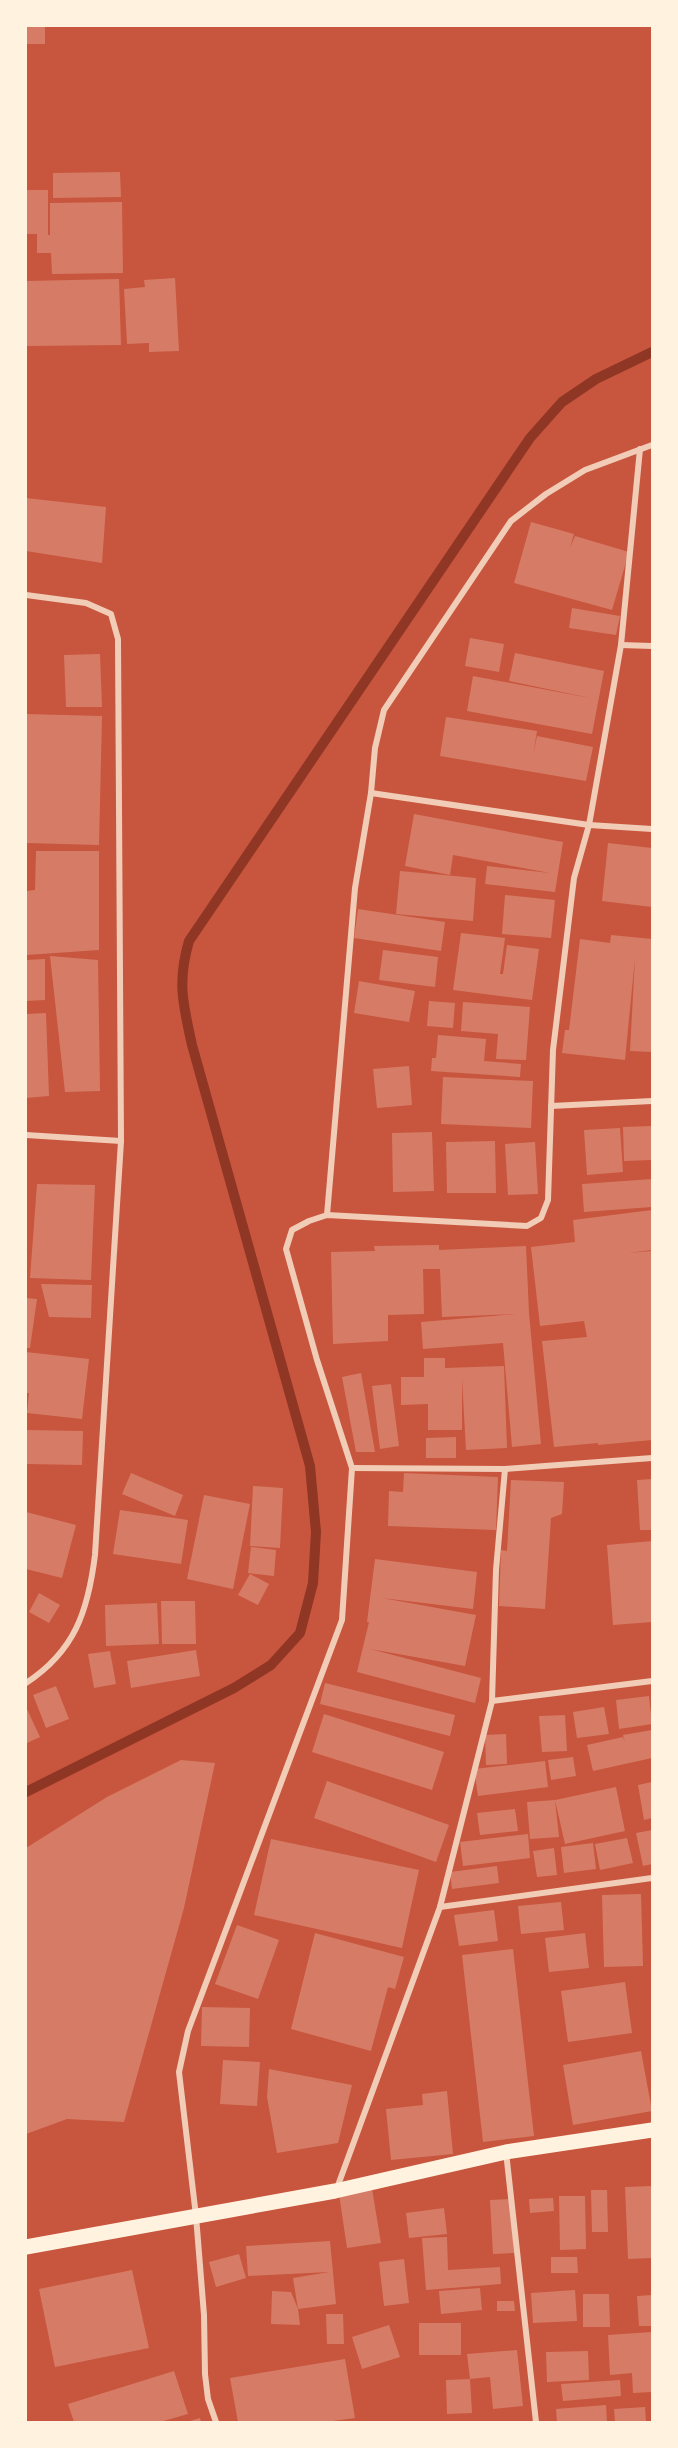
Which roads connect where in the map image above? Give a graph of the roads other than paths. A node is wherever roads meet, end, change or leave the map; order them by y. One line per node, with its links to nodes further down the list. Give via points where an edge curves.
1 (652, 445): 2 (street)
2 (640, 449): 4 (street); 6 (street, via 585,470 511,520 384,710)
3 (26, 595): 12 (street, via 86,603 103,610 111,614 118,639)
4 (621, 645): 5 (street); 7 (street)
5 (652, 646)
6 (370, 793): 7 (street); 13 (street, via 355,888)
7 (589, 825): 8 (street); 10 (street, via 574,878 553,1050)
8 (652, 829)
9 (652, 1101): 10 (street)
10 (551, 1106): 13 (street, via 548,1200 541,1218 527,1226)
11 (26, 1135): 12 (street)
12 (121, 1141): 18 (street, via 91,1590 76,1631 48,1669)
13 (327, 1215): 15 (street, via 292,1230 286,1249)
14 (652, 1458): 16 (street)
15 (352, 1468): 16 (street); 25 (street, via 342,1620 188,2031 179,2072)
16 (505, 1469): 19 (street, via 496,1570)
17 (652, 1681): 19 (street)
18 (26, 1683)
19 (492, 1701): 21 (street)
20 (652, 1878): 21 (street)
21 (440, 1907): 24 (street)
22 (652, 2130): 23 (main road)
23 (506, 2152): 24 (main road); 28 (street)
24 (336, 2191): 25 (main road)
25 (196, 2216): 26 (main road); 27 (street, via 205,2374)
26 (26, 2247)
27 (216, 2422)
28 (536, 2422)

